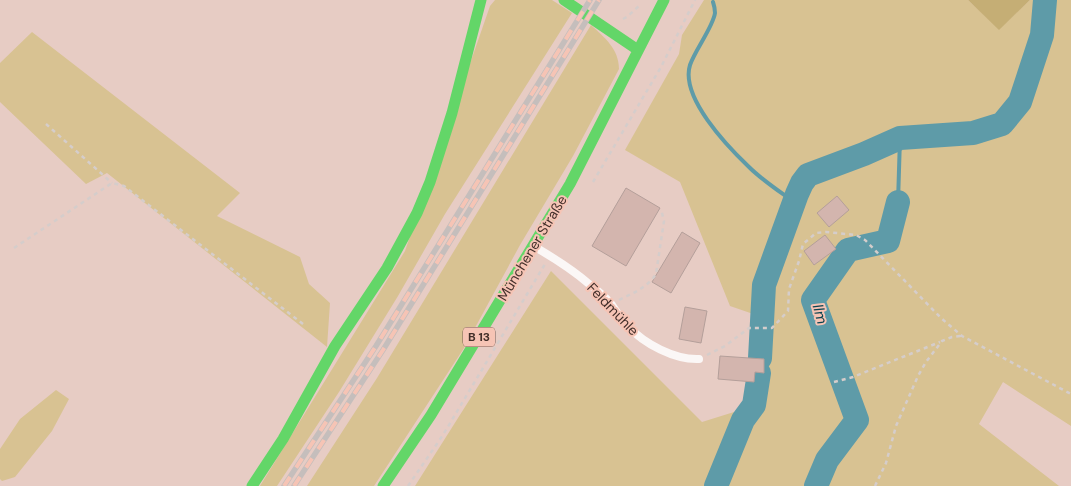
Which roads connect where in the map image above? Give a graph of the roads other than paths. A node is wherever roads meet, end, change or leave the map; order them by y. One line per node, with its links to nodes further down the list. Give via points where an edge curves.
1 (481, 0): 7 (street, via 452,113 417,213 387,268 335,346 283,439)
2 (564, 0): 4 (street)
3 (664, 0): 4 (street, Münchener Straße / B 13)
4 (638, 50): 5 (street, Münchener Straße / B 13, via 570,184)
5 (534, 246): 6 (lane, Feldmühle, via 589,284 644,340 675,355); 8 (street, Münchener Straße / B 13, via 431,415)
6 (699, 358)
7 (252, 486)
8 (383, 486)

